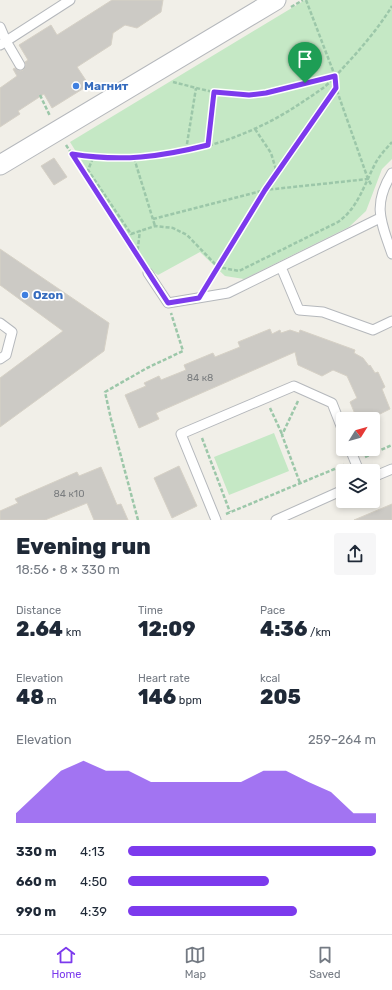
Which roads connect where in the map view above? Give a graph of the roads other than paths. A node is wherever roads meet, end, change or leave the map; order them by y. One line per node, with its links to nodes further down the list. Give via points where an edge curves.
1 (70, 0): 4 (lane)
2 (276, 0): 6 (street)
3 (0, 27): 4 (lane)
4 (3, 43): 5 (lane)
5 (20, 65)
6 (0, 165)
7 (392, 173): 8 (lane, via 380,199)
8 (380, 218): 9 (lane); 10 (lane)
9 (392, 254)
10 (281, 267): 11 (lane, via 228,293 168,303); 12 (lane, via 300,310 324,312 373,330)
11 (148, 273)
12 (392, 321)
13 (0, 323): 14 (lane, via 12,332 6,355)
14 (0, 359)
15 (336, 414): 20 (lane, via 332,404 294,386 181,434)
16 (392, 469): 17 (lane)
17 (380, 474)
18 (336, 493): 19 (lane)
19 (297, 511): 21 (lane); 22 (lane)
20 (215, 519)
21 (276, 520)
22 (301, 520)

